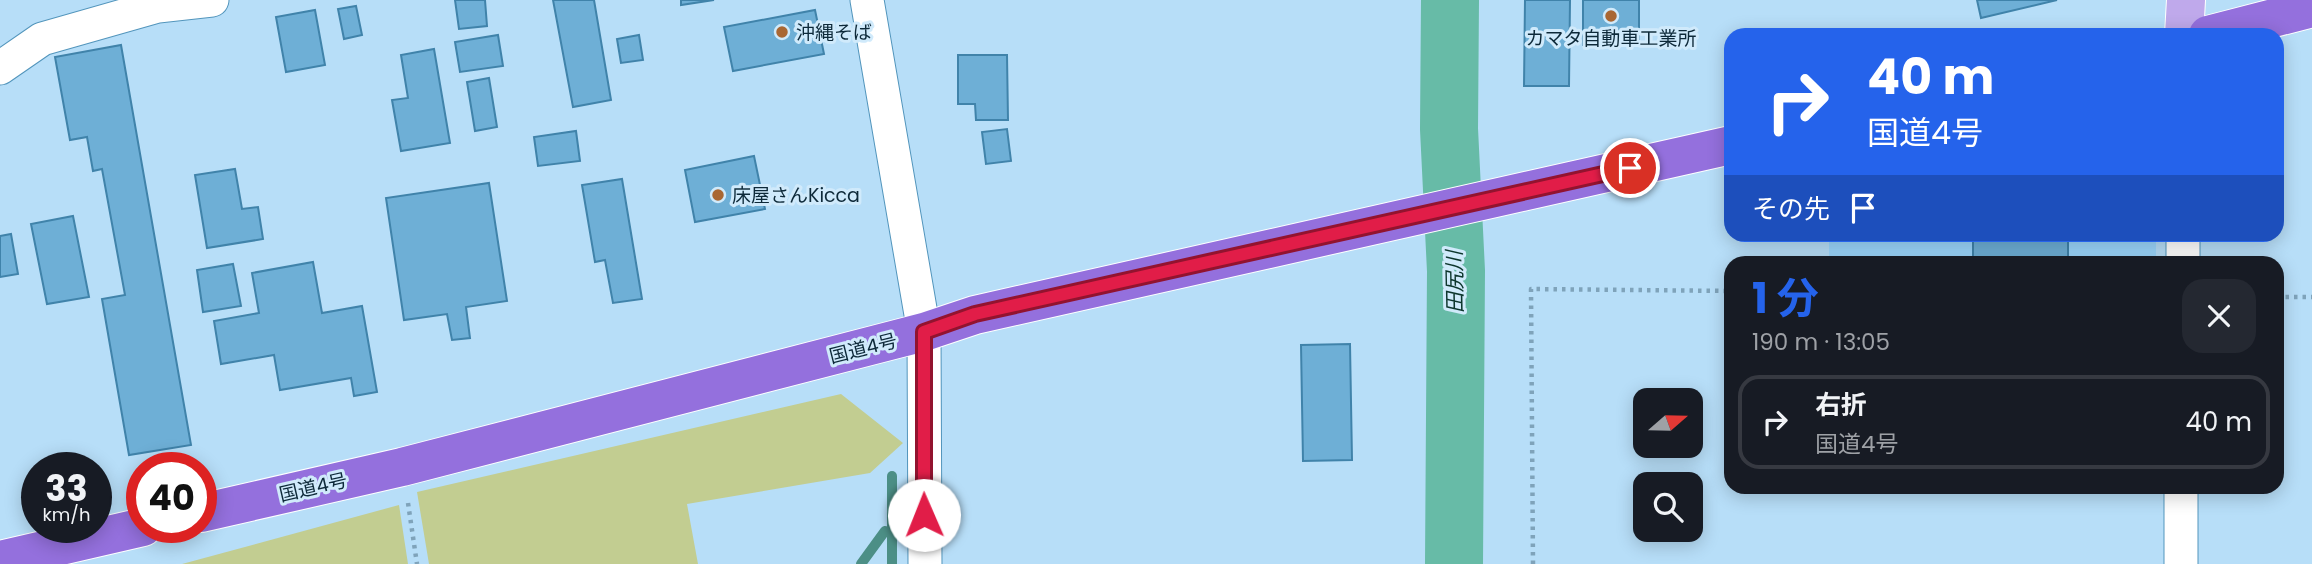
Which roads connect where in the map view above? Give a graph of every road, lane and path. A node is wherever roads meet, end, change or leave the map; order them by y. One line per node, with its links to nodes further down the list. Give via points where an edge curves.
1 (212, 0): 4 (street)
2 (867, 0): 13 (street)
3 (2186, 0): 6 (main road)
4 (158, 3): 8 (street, via 42,38)
5 (2312, 8): 7 (highway)
6 (2184, 28)
7 (2235, 28)
8 (0, 68)
9 (1724, 147): 13 (highway, 国道4号, via 975,314)
10 (1724, 291): 21 (path, via 1531,289)
11 (2284, 297): 12 (path)
12 (2312, 297)
13 (924, 332): 14 (highway, 国道4号); 20 (street)
14 (402, 467): 16 (highway, 国道4号); 19 (path)
15 (2181, 494): 22 (street)
16 (217, 509)
17 (126, 531): 18 (highway)
18 (0, 560)
19 (417, 564)
20 (925, 564)
21 (1533, 564)
22 (2181, 564)

